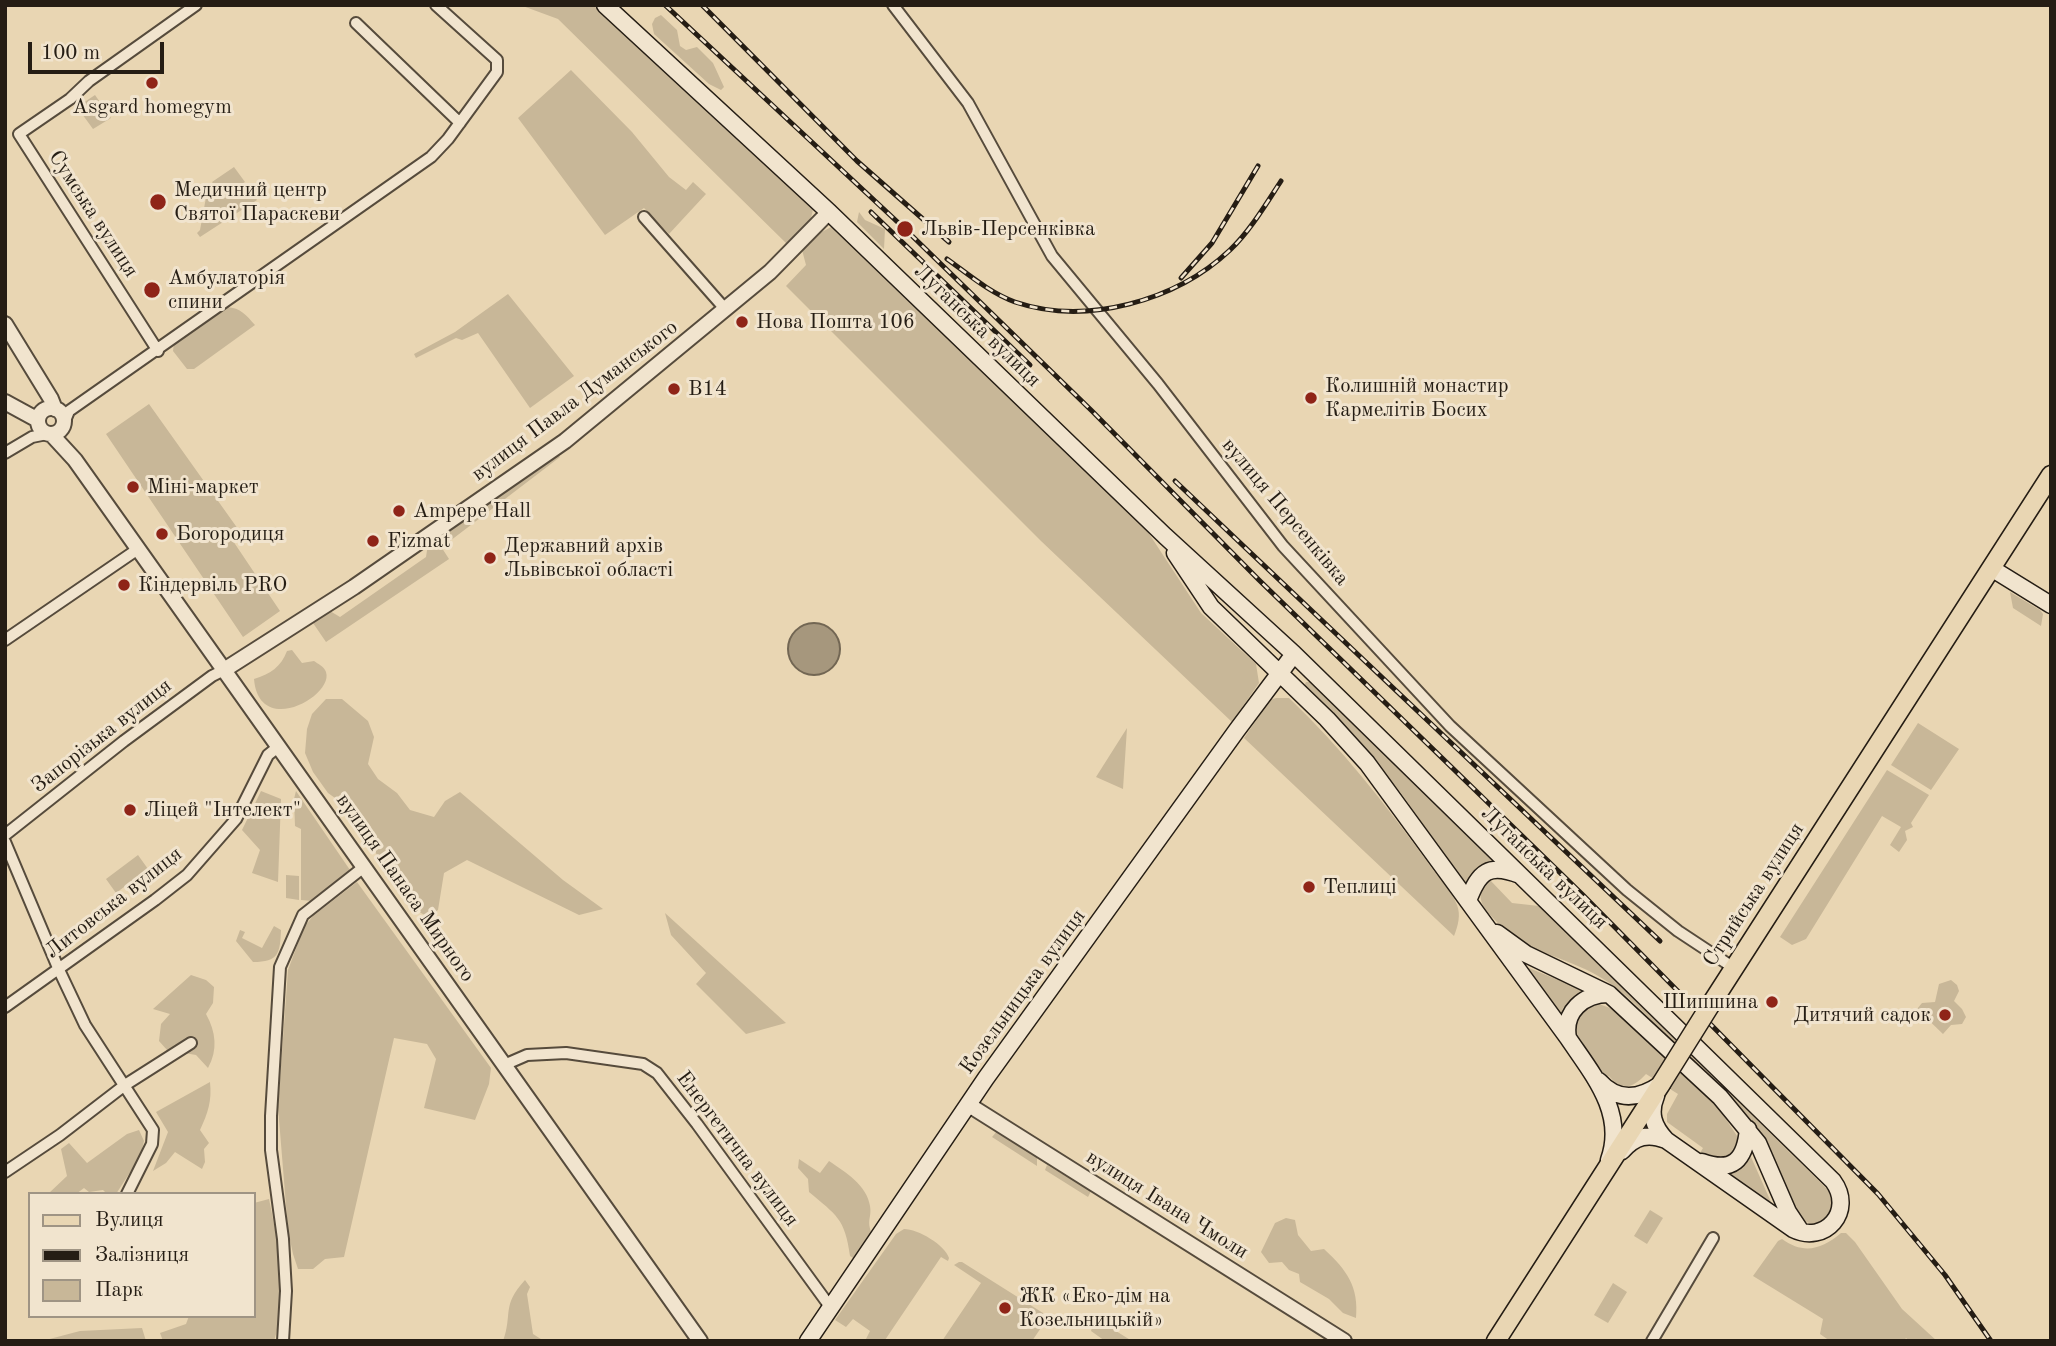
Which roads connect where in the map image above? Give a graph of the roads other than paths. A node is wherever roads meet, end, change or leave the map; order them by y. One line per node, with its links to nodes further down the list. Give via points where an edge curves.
1 (196, 5): 11 (street, Сумська вулиця, via 19,134)
2 (436, 5): 6 (street, via 497,61 497,72)
3 (605, 5): 7 (main road, Луганська вулиця)
4 (893, 5): 31 (street, вулиця Персенківка, via 968,103 1052,256 1283,546 1450,726 1627,890)
5 (356, 23): 6 (street)
6 (460, 123): 11 (street, via 431,157)
7 (829, 212): 9 (street, вулиця Павла Думанського); 16 (main road, Луганська вулиця)
8 (644, 218): 9 (street)
9 (726, 310): 22 (street, вулиця Павла Думанського, via 565,441 354,587)
10 (5, 324): 13 (street, вулиця Панаса Мирного, via 51,399)
11 (158, 351): 13 (street)
12 (5, 402): 13 (street)
13 (52, 423): 14 (street); 17 (street, вулиця Панаса Мирного)
14 (5, 453)
15 (2051, 475): 18 (main road, Стрийська вулиця)
16 (1165, 536): 21 (main road, Луганська вулиця); 23 (main road, Луганська вулиця, via 1211,607)
17 (138, 549): 20 (street); 22 (street, вулиця Панаса Мирного)
18 (1992, 568): 19 (main road); 31 (main road, Стрийська вулиця)
19 (2051, 605)
20 (5, 640)
21 (1294, 654): 23 (main road, Козельницька вулиця); 28 (main road, Луганська вулиця)
22 (224, 670): 24 (street, вулиця Панаса Мирного); 25 (street, Запорізька вулиця)
23 (1279, 673): 29 (main road, Луганська вулиця, via 1367,764); 41 (main road, Козельницька вулиця)
24 (278, 747): 27 (street, вулиця Панаса Мирного); 32 (street, Литовська вулиця, via 268,755 236,819 187,875)
25 (5, 835)
26 (5, 842): 32 (street)
27 (364, 867): 37 (street, вулиця Панаса Мирного); 51 (street, via 303,915 280,967 271,1150 284,1250)
28 (1523, 876): 29 (main road, via 1503,870 1486,872 1477,879); 48 (main road, Луганська вулиця, via 1833,1181 1841,1199 1840,1213 1824,1231)
29 (1468, 901): 30 (main road, Луганська вулиця)
30 (1484, 922): 33 (main road, Луганська вулиця, via 1526,954); 35 (main road, Луганська вулиця)
31 (1734, 968): 39 (main road, Стрийська вулиця, bridge)
32 (59, 970): 34 (street, Литовська вулиця); 40 (street, via 85,1025)
33 (1609, 994): 35 (main road, via 1589,997 1577,1005 1569,1017); 42 (main road, Луганська вулиця)
34 (5, 1007)
35 (1567, 1038): 38 (main road, Луганська вулиця)
36 (191, 1043): 40 (street)
37 (504, 1065): 50 (street, Енергетична вулиця, via 527,1055 566,1053 643,1064 657,1073); 52 (street, вулиця Панаса Мирного)
38 (1591, 1072): 39 (main road, Луганська вулиця, via 1613,1093 1625,1097 1644,1094); 46 (main road, Луганська вулиця, via 1614,1124 1614,1143)
39 (1661, 1084): 43 (main road, via 1652,1117); 46 (main road, Стрийська вулиця)
40 (125, 1085): 45 (street); 47 (street, via 154,1137)
41 (969, 1105): 50 (main road, Козельницька вулиця); 54 (street, вулиця Івана Чмоли)
42 (1748, 1129): 44 (main road, via 1745,1150 1732,1164 1716,1167); 48 (main road, Луганська вулиця, via 1795,1225)
43 (1666, 1140): 44 (main road); 46 (main road, via 1639,1137)
44 (1692, 1158): 48 (main road)
45 (5, 1172)
46 (1604, 1174): 55 (main road, Стрийська вулиця)
47 (128, 1192)
48 (1805, 1234)
49 (1713, 1238): 56 (street)
50 (831, 1308): 53 (main road, Козельницька вулиця)
51 (283, 1341)
52 (700, 1341)
53 (808, 1341)
54 (1344, 1341)
55 (1496, 1341)
56 (1652, 1341)

